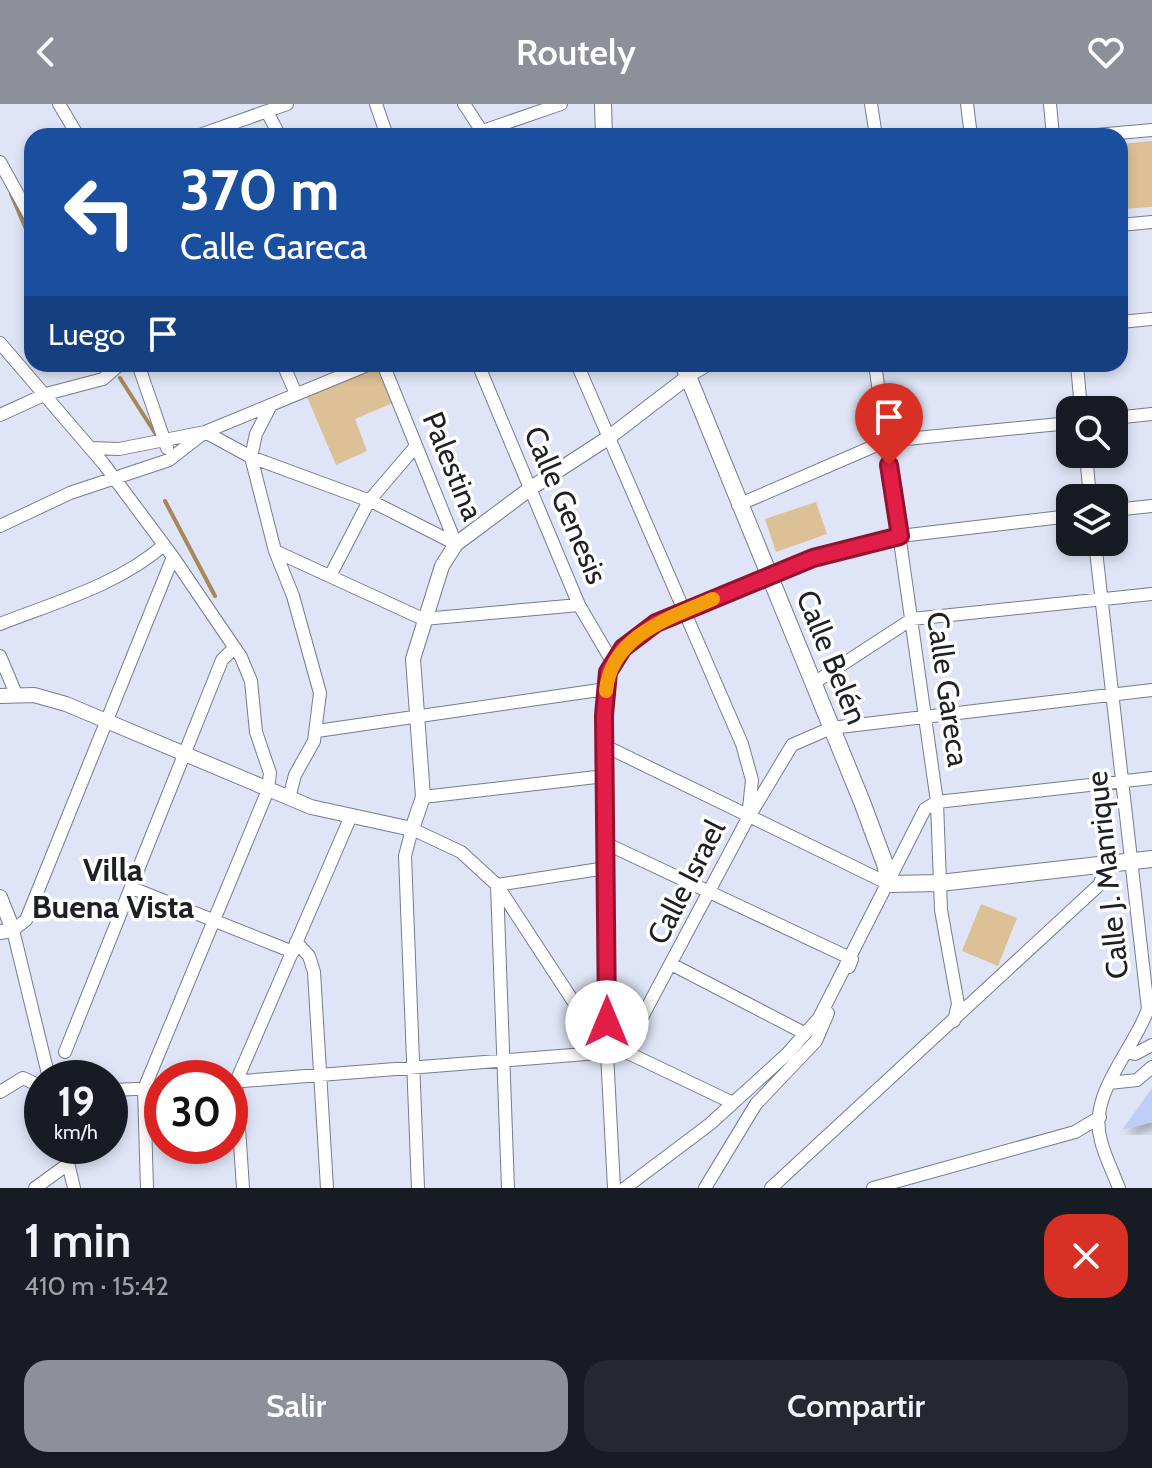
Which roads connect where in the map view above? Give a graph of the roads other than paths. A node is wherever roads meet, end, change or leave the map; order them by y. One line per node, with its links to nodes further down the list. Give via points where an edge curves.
1 (59, 104): 11 (street)
2 (287, 104): 10 (street)
3 (376, 104): 14 (street)
4 (464, 104): 15 (street)
5 (561, 104): 16 (street)
6 (603, 104): 17 (main road)
7 (871, 104): 18 (street)
8 (967, 104): 19 (street)
9 (1050, 104): 20 (street)
10 (267, 112): 12 (street); 13 (street)
11 (73, 128)
12 (220, 128)
13 (276, 128)
14 (384, 128)
15 (480, 128)
16 (499, 128)
17 (604, 128)
18 (875, 128)
19 (970, 128)
20 (1052, 128)
21 (1152, 130): 22 (street)
22 (1128, 132)
23 (0, 162): 24 (street)
24 (24, 206)
25 (1152, 222): 26 (street)
26 (1128, 224)
27 (1152, 319): 28 (street)
28 (1128, 321)
29 (0, 343): 30 (street)
30 (24, 370)
31 (26, 372): 43 (street)
32 (111, 372): 43 (street, via 103,379)
33 (141, 372): 53 (street)
34 (286, 372): 44 (street)
35 (350, 372): 44 (street)
36 (386, 372): 55 (street, Palestina)
37 (481, 372): 60 (street, Calle Genesis)
38 (580, 372): 52 (street, Calle Israel)
39 (684, 372): 52 (street)
40 (687, 372): 62 (main road, Calle Belén)
41 (876, 372): 54 (street, Calle Gareca)
42 (1078, 372): 45 (street)
43 (46, 394): 48 (street); 56 (street)
44 (296, 394): 46 (street)
45 (1080, 396)
46 (271, 405): 51 (street); 57 (street)
47 (1152, 414): 49 (street)
48 (0, 415)
49 (1128, 417)
50 (1056, 424): 54 (street)
51 (205, 432): 53 (street); 57 (street); 58 (street)
52 (608, 438): 60 (street); 78 (street, Calle Israel)
53 (165, 441): 56 (street); 58 (street)
54 (886, 441): 62 (street); 67 (street, Calle Gareca)
55 (416, 446): 61 (street); 68 (street, Palestina)
56 (90, 448): 59 (street)
57 (251, 457): 61 (street); 70 (street)
58 (169, 460): 59 (street)
59 (112, 478): 66 (street); 69 (street)
60 (531, 488): 68 (street); 77 (street, Calle Genesis)
61 (369, 501): 68 (street); 73 (street)
62 (738, 505): 74 (main road, Calle Belén)
63 (1152, 506): 64 (street)
64 (1128, 509)
65 (1056, 518): 67 (street)
66 (0, 526)
67 (900, 536): 74 (street, via 813,558); 80 (street, Calle Gareca)
68 (456, 544): 79 (street)
69 (164, 545): 72 (street); 81 (street, via 139,567)
70 (275, 551): 73 (street); 95 (street, via 320,693)
71 (1096, 556): 76 (street, Calle J. Manrique)
72 (173, 557): 82 (street); 93 (street)
73 (330, 576): 79 (street)
74 (769, 577): 78 (street); 85 (main road, Calle Belén)
75 (1152, 594): 76 (street)
76 (1101, 598): 80 (street); 89 (street, Calle J. Manrique)
77 (579, 605): 79 (street); 84 (street, Calle Genesis)
78 (684, 611): 84 (street, via 656,623 623,648); 106 (street, Calle Israel, via 742,744 752,780)
79 (423, 619): 92 (street, via 413,659)
80 (912, 619): 85 (street); 91 (street, Calle Gareca)
81 (0, 624)
82 (234, 648): 97 (street, via 222,660); 101 (street, via 251,681 256,732 270,773)
83 (0, 656): 88 (street)
84 (613, 663): 86 (street)
85 (814, 683): 94 (main road, Calle Belén)
86 (606, 689): 92 (street); 96 (street)
87 (1152, 690): 89 (street)
88 (16, 694): 90 (street); 93 (street, via 66,704)
89 (1113, 694): 91 (street); 100 (street, Calle J. Manrique)
90 (0, 696)
91 (926, 715): 94 (street); 104 (street, Calle Gareca)
92 (419, 718): 95 (street); 102 (street)
93 (106, 721): 97 (street); 120 (street, via 26,920)
94 (831, 728): 106 (street, via 792,745); 114 (main road, Calle Belén)
95 (317, 731): 103 (street)
96 (605, 746): 98 (street); 106 (street)
97 (185, 755): 101 (street); 116 (street)
98 (605, 776): 102 (street); 108 (street)
99 (1152, 778): 100 (street)
100 (1123, 782): 104 (street); 110 (street, Calle J. Manrique)
101 (268, 790): 103 (street); 119 (street)
102 (423, 797): 107 (street)
103 (289, 798): 105 (street)
104 (937, 802): 113 (street, Calle Gareca); 114 (street, via 925,809)
105 (351, 816): 107 (street); 121 (street)
106 (748, 818): 114 (street); 117 (street, Calle Israel)
107 (412, 829): 115 (street, via 461,852); 137 (street, via 405,856)
108 (605, 843): 112 (street); 117 (street)
109 (1152, 859): 110 (main road)
110 (1132, 861): 111 (main road); 122 (street, Calle J. Manrique)
111 (1109, 863): 113 (main road); 125 (street, via 1099,885)
112 (606, 868): 115 (street); 131 (street)
113 (940, 883): 114 (main road); 125 (street, Calle Gareca, via 958,1004)
114 (889, 884): 123 (street)
115 (497, 885): 131 (street); 135 (street)
116 (132, 888): 119 (street); 129 (street)
117 (711, 893): 123 (street); 124 (street, Calle Israel)
118 (0, 897): 120 (street)
119 (213, 920): 121 (street); 133 (street)
120 (6, 931): 132 (street)
121 (294, 947): 134 (street); 138 (street, via 309,956 314,972)
122 (1147, 952): 130 (street, Calle J. Manrique, via 1148,1009)
123 (852, 959): 126 (street, via 819,1018); 159 (street, via 816,1041 756,1104)
124 (673, 965): 126 (street); 128 (street, Calle Israel)
125 (954, 1021): 160 (street)
126 (804, 1033): 145 (street)
127 (1152, 1045): 130 (street, via 1135,1054)
128 (624, 1051): 131 (street); 145 (street)
129 (65, 1052)
130 (1126, 1052): 141 (street, Calle J. Manrique)
131 (607, 1053): 135 (street); 157 (street)
132 (44, 1060)
133 (156, 1060)
134 (243, 1060)
135 (504, 1061): 137 (street); 156 (street)
136 (1152, 1067): 141 (street, via 1137,1080)
137 (411, 1068): 138 (street); 155 (street)
138 (318, 1075): 140 (street); 154 (street)
139 (24, 1078): 144 (street)
140 (248, 1081)
141 (1109, 1083): 146 (street, Calle J. Manrique)
142 (128, 1089): 143 (street)
143 (144, 1089)
144 (0, 1092)
145 (733, 1103): 158 (street)
146 (1100, 1117): 161 (street, via 1075,1132); 162 (street, Calle J. Manrique, via 1100,1140)
147 (68, 1164): 150 (street); 151 (street)
148 (146, 1164): 152 (street)
149 (241, 1164): 153 (street)
150 (35, 1188)
151 (74, 1188)
152 (147, 1188)
153 (243, 1188)
154 (327, 1188)
155 (418, 1188)
156 (508, 1188)
157 (614, 1188)
158 (625, 1188)
159 (705, 1188)
160 (771, 1188)
161 (873, 1188)
162 (1119, 1188)

